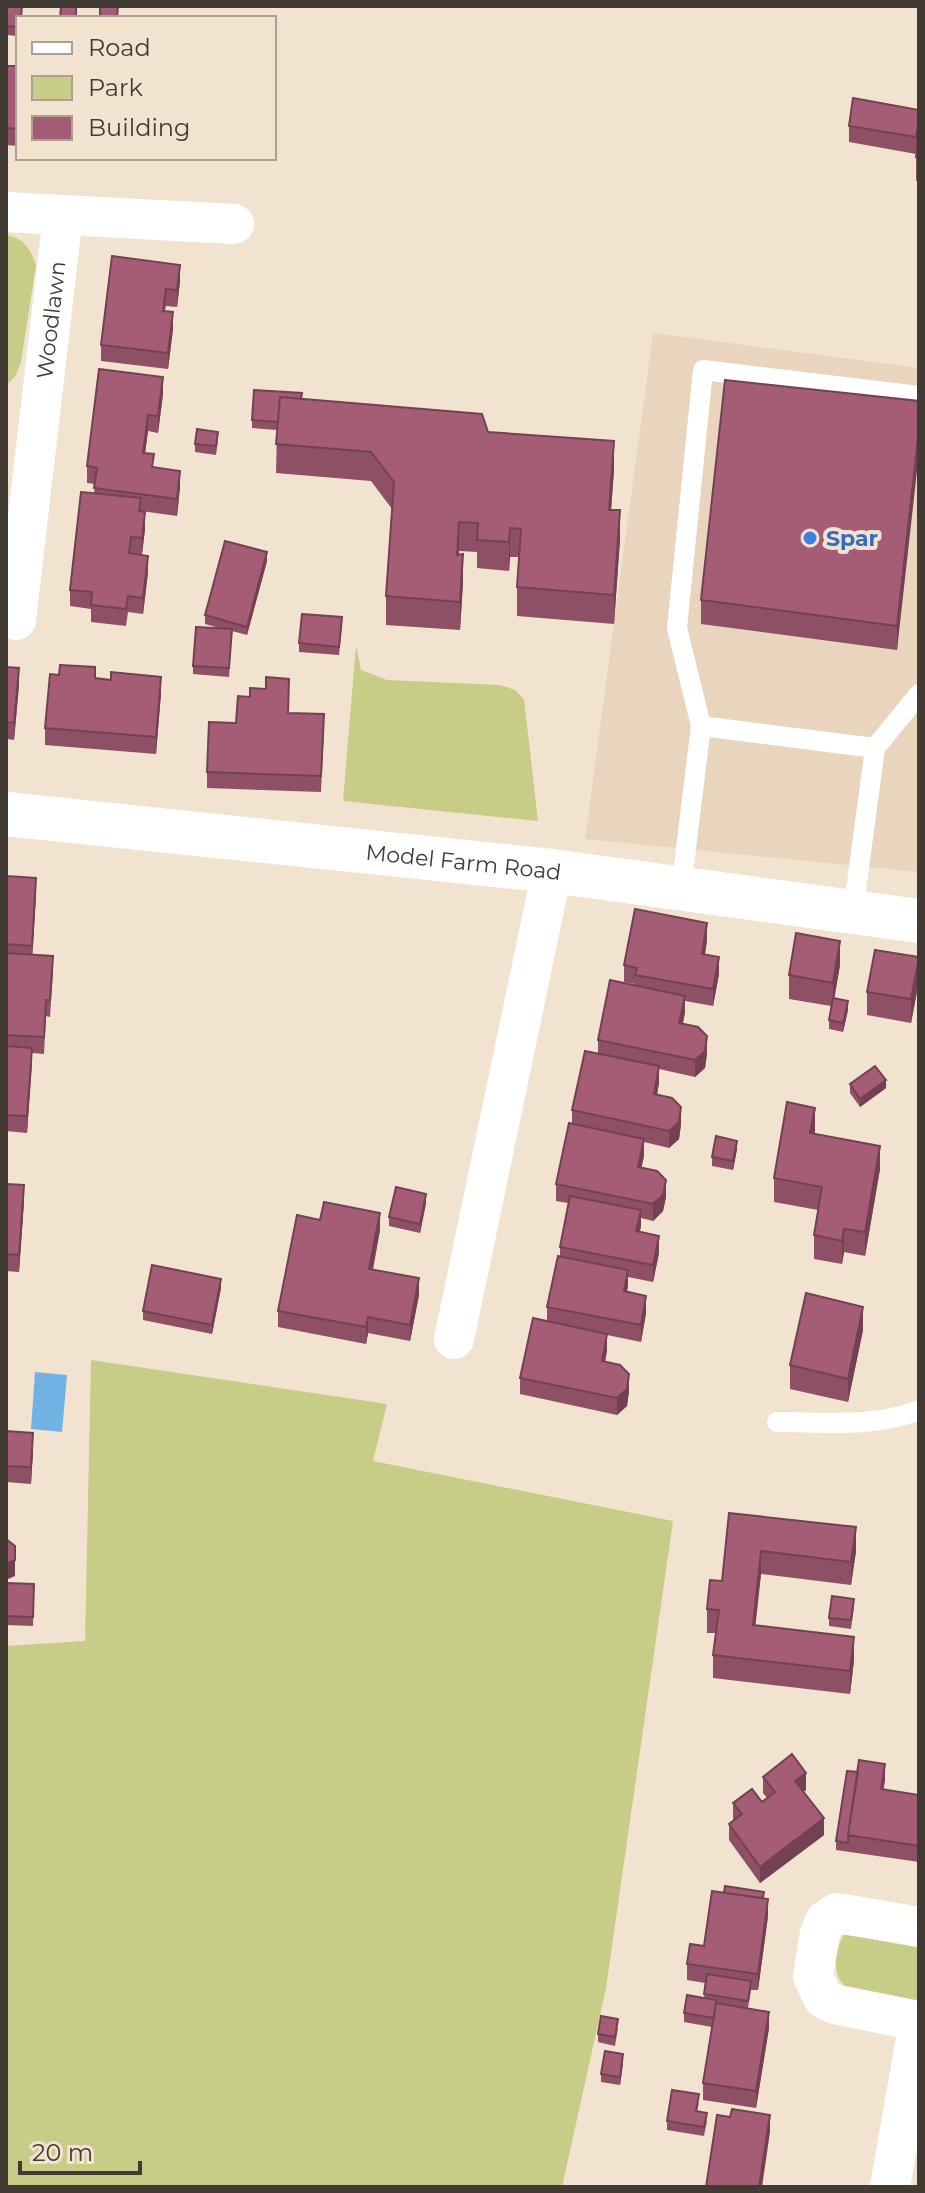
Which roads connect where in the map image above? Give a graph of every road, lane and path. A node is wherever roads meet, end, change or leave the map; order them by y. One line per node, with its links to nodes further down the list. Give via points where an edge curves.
1 (6, 212): 2 (street)
2 (63, 215): 3 (street); 5 (street, Woodlawn)
3 (234, 224)
4 (919, 396): 8 (lane, via 703,370 677,628)
5 (22, 424): 6 (street, Woodlawn)
6 (16, 620)
7 (919, 694): 9 (lane)
8 (701, 726): 9 (lane); 12 (lane)
9 (875, 748): 13 (lane)
10 (6, 814): 11 (main road, Model Farm Road)
11 (552, 871): 12 (main road, Model Farm Road); 15 (street)
12 (681, 889): 13 (main road, Model Farm Road)
13 (853, 912): 14 (main road, Model Farm Road)
14 (919, 921)
15 (454, 1339)
16 (919, 1410): 17 (lane, via 870,1422)
17 (777, 1422)
18 (919, 1927): 19 (street, via 837,1913 820,1933 813,1976 823,1998 834,2004)
19 (919, 2021): 20 (street)
20 (890, 2187)

